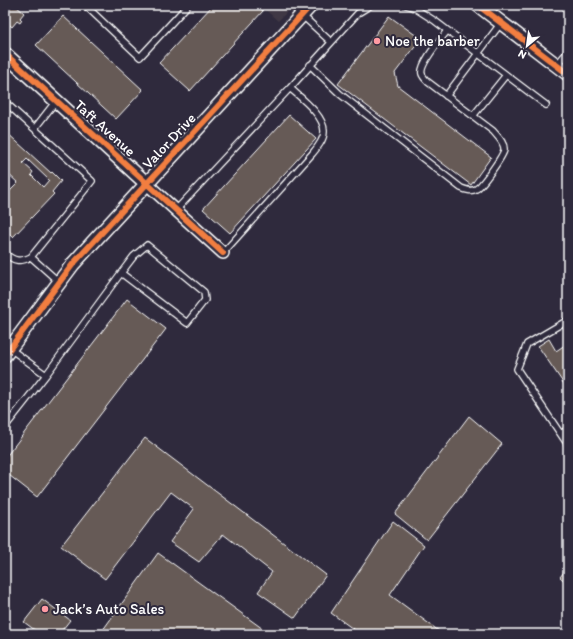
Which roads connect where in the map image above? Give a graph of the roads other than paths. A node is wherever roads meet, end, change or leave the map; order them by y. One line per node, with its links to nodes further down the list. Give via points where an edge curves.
1 (188, 5): 7 (lane, via 140,57)
2 (291, 5): 8 (lane)
3 (311, 5): 8 (street, Valor Drive)
4 (371, 5): 11 (lane, via 358,12)
5 (406, 5): 10 (lane, via 413,7)
6 (478, 5): 9 (street)
7 (86, 6)
8 (302, 15): 11 (lane); 26 (street, Valor Drive)
9 (501, 22): 13 (lane); 16 (street)
10 (447, 31): 13 (lane); 20 (lane, via 422,68 422,74 428,82)
11 (331, 42): 15 (lane)
12 (568, 52): 16 (lane)
13 (477, 53): 18 (lane); 20 (lane)
14 (5, 54): 21 (street, Taft Avenue)
15 (310, 65): 19 (lane); 24 (lane, via 340,94 469,191 476,190 502,156 504,149 501,140 493,131)
16 (556, 66): 17 (street)
17 (568, 74)
18 (506, 75): 23 (lane); 24 (lane)
19 (290, 88): 27 (lane); 29 (lane, via 322,121 324,133 321,143)
20 (446, 96): 24 (lane)
21 (56, 101): 25 (lane); 26 (street, Taft Avenue)
22 (5, 102): 25 (lane)
23 (546, 105)
24 (473, 116)
25 (35, 128): 30 (lane, via 92,181)
26 (147, 184): 27 (street, Taft Avenue); 32 (street, Valor Drive)
27 (176, 210): 29 (street, Taft Avenue)
28 (5, 253): 30 (lane, via 17,261)
29 (223, 253)
30 (31, 257): 32 (lane)
31 (121, 273): 31 (lane, via 134,256 147,245 204,292 205,300 187,323); 35 (lane)
32 (59, 282): 34 (street, Valor Drive)
33 (568, 320): 38 (lane, via 527,344 517,369)
34 (7, 350): 35 (lane)
35 (46, 375): 36 (lane)
36 (5, 427)
37 (568, 429): 38 (lane)
38 (561, 434): 39 (lane)
39 (568, 445)

